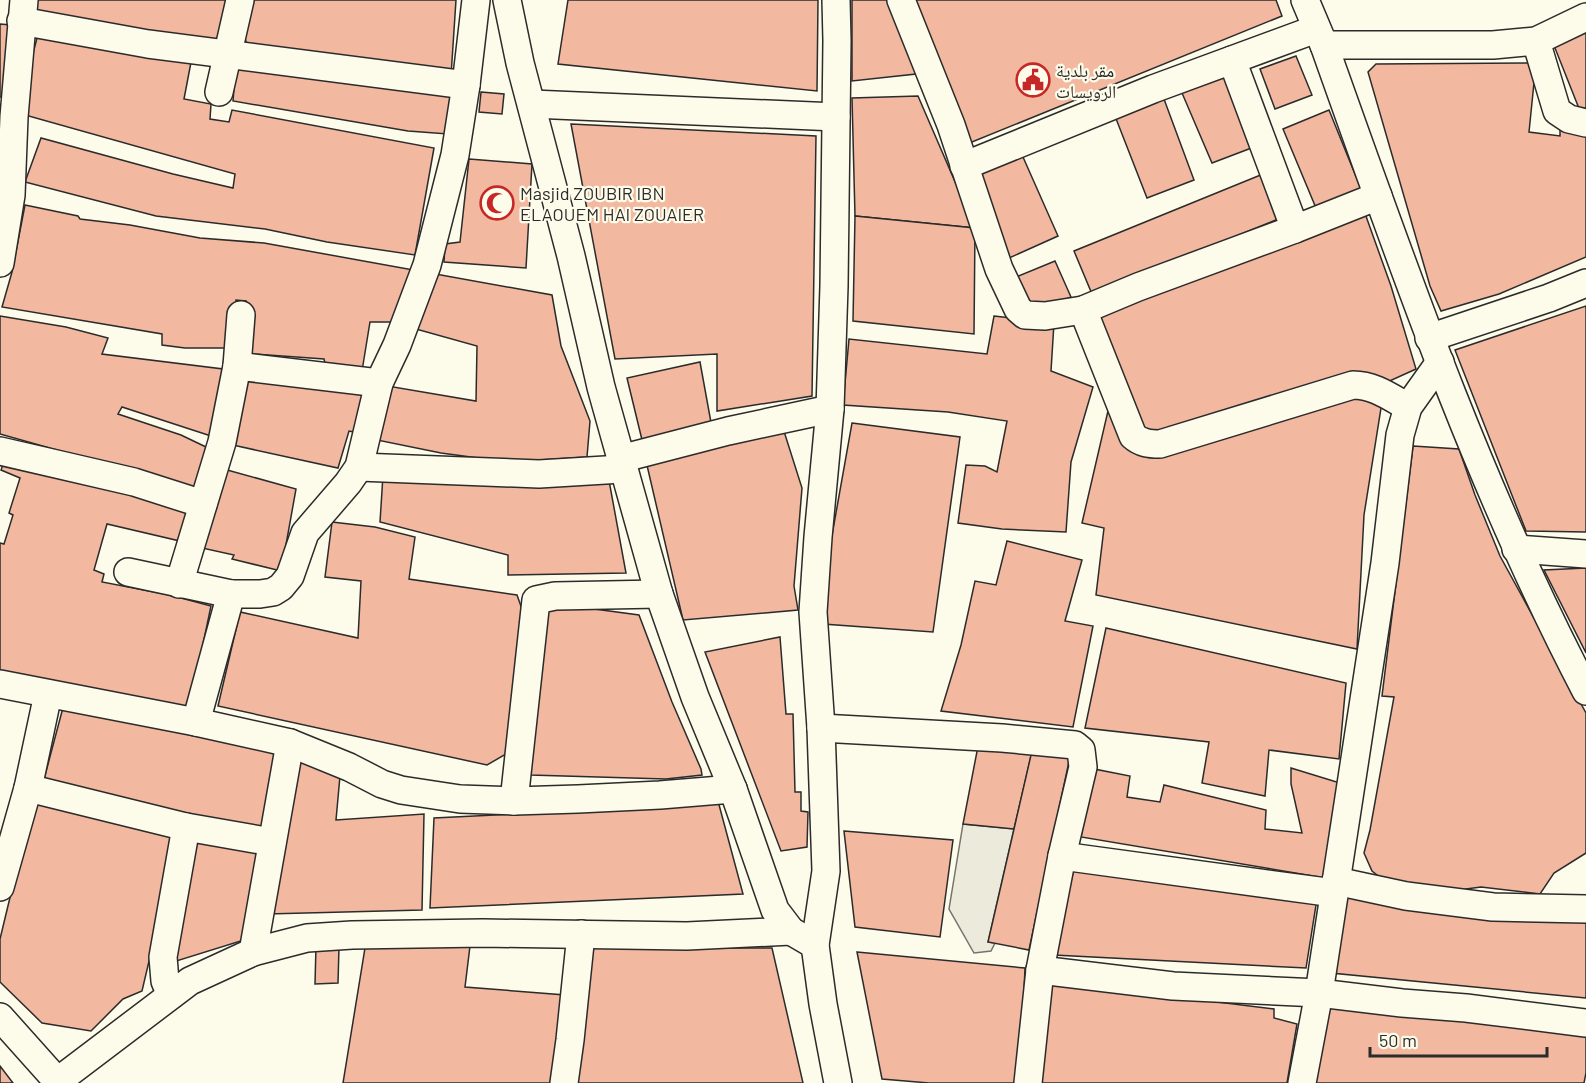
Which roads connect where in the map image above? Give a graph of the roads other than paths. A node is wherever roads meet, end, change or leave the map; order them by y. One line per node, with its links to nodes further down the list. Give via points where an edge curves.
1 (240, 0): 11 (street)
2 (476, 0): 13 (street)
3 (836, 0): 16 (street)
4 (901, 0): 18 (street)
5 (1305, 0): 9 (street)
6 (510, 5): 15 (street)
7 (23, 10): 11 (street, via 148,44); 21 (street, via 11,195)
8 (1586, 17): 10 (street)
9 (1320, 37): 10 (street, via 1493,45); 12 (street); 19 (street)
10 (1536, 41): 17 (street, via 1557,111)
11 (227, 55): 13 (street); 14 (street)
12 (1232, 60): 18 (street); 20 (street)
13 (466, 85): 28 (street, via 455,155 427,265)
14 (219, 92)
15 (532, 104): 16 (street); 32 (street)
16 (836, 117): 30 (street)
17 (1586, 123)
18 (964, 166): 23 (street, via 999,269 1018,309 1033,316)
19 (1378, 196): 20 (street); 25 (street)
20 (1295, 229): 23 (street)
21 (0, 263)
22 (1586, 283): 25 (street)
23 (1083, 310): 29 (street, via 1132,436 1138,441 1160,444 1353,385 1378,390)
24 (241, 315): 27 (street)
25 (1429, 338): 26 (street)
26 (1440, 362): 29 (street); 35 (street)
27 (237, 366): 28 (street); 34 (street, via 222,442)
28 (379, 383): 33 (street)
29 (1408, 407): 54 (street, via 1400,435 1385,563)
30 (830, 409): 32 (street, via 728,431); 45 (street, via 813,612)
31 (0, 451): 34 (street, via 134,482)
32 (621, 464): 33 (street, via 538,474); 40 (street)
33 (359, 467): 39 (street, via 305,532 290,576 281,587 260,594)
34 (203, 504): 38 (street)
35 (1516, 549): 36 (street); 42 (street)
36 (1586, 554)
37 (128, 572): 38 (street)
38 (179, 584): 39 (street)
39 (231, 594): 44 (street)
40 (659, 594): 48 (street); 49 (street, via 555,596 536,600)
41 (0, 684): 43 (street)
42 (1586, 691)
43 (48, 694): 44 (street); 47 (street)
44 (196, 722): 46 (street)
45 (820, 728): 52 (street, via 1075,745 1082,750 1083,767); 58 (street, via 826,871)
46 (290, 743): 49 (street, via 401,790 460,799); 51 (street)
47 (28, 788): 50 (street); 53 (street)
48 (733, 789): 49 (street); 56 (street, via 775,910)
49 (513, 801)
50 (186, 827): 51 (street); 62 (street, via 163,957)
51 (272, 842): 59 (street)
52 (1062, 856): 54 (street); 60 (street)
53 (0, 887)
54 (1335, 887): 55 (street, via 1493,907); 61 (street)
55 (1586, 909)
56 (791, 931): 57 (street, via 687,936); 58 (street)
57 (581, 934): 59 (street, via 352,935 307,938); 66 (street)
58 (814, 945): 67 (street)
59 (253, 952): 62 (street, via 190,981)
60 (1040, 970): 61 (street, via 1173,986); 68 (street)
61 (1319, 993): 64 (street); 69 (street)
62 (171, 995): 65 (street)
63 (0, 1017): 65 (street)
64 (1586, 1023)
65 (59, 1082)
66 (564, 1083)
67 (838, 1083)
68 (1028, 1083)
69 (1302, 1083)

